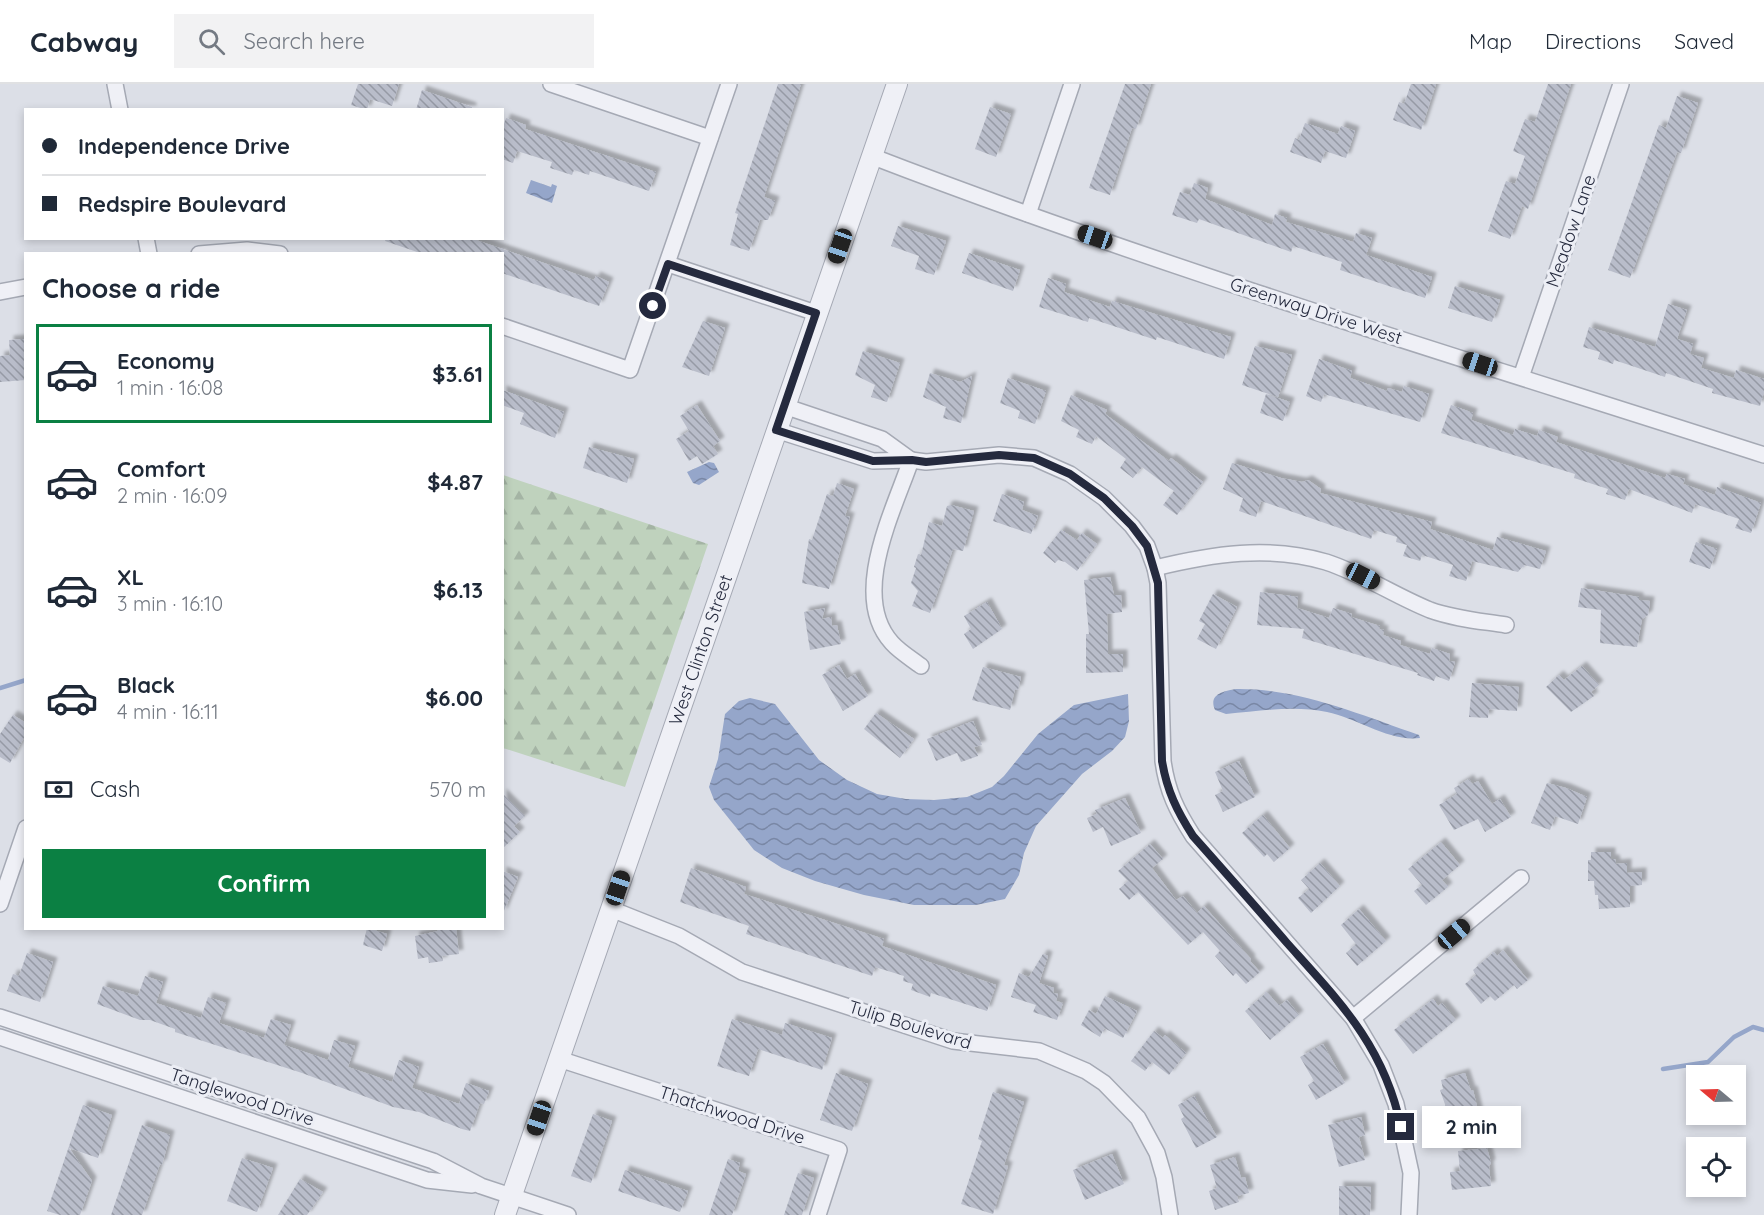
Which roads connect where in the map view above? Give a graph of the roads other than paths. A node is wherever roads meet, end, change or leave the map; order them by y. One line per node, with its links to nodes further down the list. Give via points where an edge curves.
1 (116, 84): 7 (street)
2 (551, 84): 8 (street)
3 (729, 84): 8 (street)
4 (897, 84): 9 (street, West Clinton Street)
5 (1072, 84): 10 (street)
6 (1621, 84): 18 (street, Meadow Lane)
7 (120, 108)
8 (711, 138): 13 (street)
9 (871, 156): 10 (street, Greenway Drive West); 16 (street, West Clinton Street)
10 (1028, 214): 18 (street, Greenway Drive West)
11 (222, 252): 12 (street)
12 (264, 252)
13 (668, 264): 16 (street); 17 (street, via 630,370)
14 (24, 287): 15 (street)
15 (0, 292)
16 (816, 313): 19 (street, West Clinton Street)
17 (504, 328)
18 (1521, 377): 21 (street, Greenway Drive West)
19 (784, 406): 20 (street, West Clinton Street); 22 (street, via 882,439)
20 (776, 430): 22 (street, via 873,461); 29 (street, West Clinton Street)
21 (1764, 455)
22 (912, 460): 23 (street, via 999,455 1034,458 1053,465 1104,498 1132,526 1147,546); 25 (street, via 872,583 877,619 892,643)
23 (1155, 568): 24 (street, via 1231,553 1307,557 1363,576 1430,610); 31 (street, via 1162,761 1174,808 1193,836)
24 (1506, 625)
25 (921, 666)
26 (24, 834): 28 (street)
27 (1521, 878): 31 (street)
28 (0, 904)
29 (611, 909): 33 (street, West Clinton Street); 39 (street, Tulip Boulevard, via 679,936 742,972 953,1041 1039,1051 1086,1071 1104,1083 1138,1118 1157,1153)
30 (0, 1017): 34 (street, Tanglewood Drive, via 434,1161)
31 (1353, 1018): 40 (street, via 1381,1065 1396,1104 1411,1173)
32 (0, 1037): 34 (street, Tanglewood Drive, via 427,1180)
33 (560, 1059): 35 (street, West Clinton Street); 38 (street, Thatchwood Drive, via 839,1150)
34 (481, 1186): 35 (street, Tanglewood Drive)
35 (512, 1196): 36 (street, West Clinton Street); 37 (street, Tanglewood Drive)
36 (505, 1215)
37 (568, 1215)
38 (818, 1215)
39 (1170, 1215)
40 (1409, 1215)

